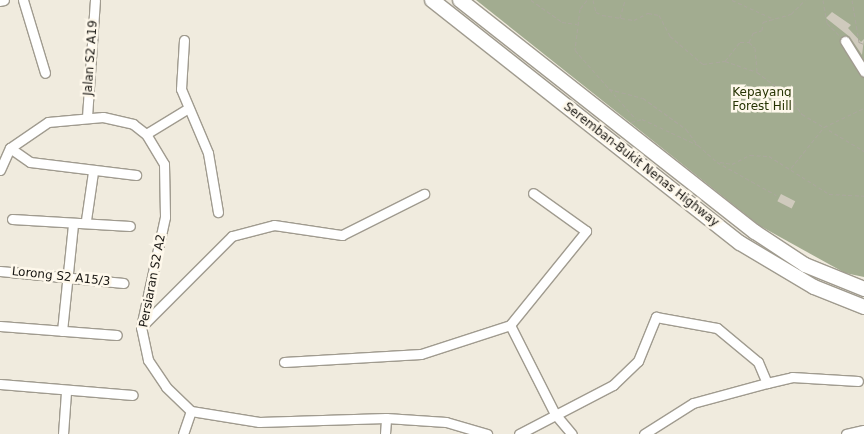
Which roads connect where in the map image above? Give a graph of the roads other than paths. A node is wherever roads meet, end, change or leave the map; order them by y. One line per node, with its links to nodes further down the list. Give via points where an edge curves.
1 (4, 0): 6 (street)
2 (23, 0): 10 (street)
3 (95, 0): 12 (street, Jalan S2 A19)
4 (432, 0): 29 (highway, Seremban-Bukit Nenas Highway, via 740,243 814,287)
5 (460, 0): 28 (highway, Seremban-Bukit Nenas Highway, via 780,249)
6 (0, 1)
7 (184, 40): 11 (street, via 180,81)
8 (845, 41): 9 (street)
9 (864, 71)
10 (45, 73)
11 (186, 109): 13 (street); 20 (street, via 208,153)
12 (87, 117): 13 (street, via 133,124); 14 (street, via 48,122)
13 (146, 134): 32 (street, Persiaran S2 A2, via 164,164 165,217)
14 (10, 148): 15 (street); 16 (street, via 30,162)
15 (0, 170)
16 (93, 172): 17 (street); 22 (street)
17 (136, 175)
18 (533, 193): 30 (street, via 586,231)
19 (424, 194): 32 (street, via 342,235 274,225 232,236)
20 (218, 212)
21 (12, 219): 23 (street)
22 (86, 220): 23 (street); 24 (street)
23 (73, 225): 26 (street)
24 (130, 226)
25 (0, 271): 26 (street, Lorong S2 A15/3)
26 (69, 280): 27 (street, Lorong S2 A15/3); 33 (street)
27 (123, 283)
28 (860, 286)
29 (864, 307)
30 (510, 325): 35 (street, via 421,354); 42 (street)
31 (0, 326): 33 (street)
32 (141, 327): 41 (street, Persiaran S2 A2, via 148,360 166,387)
33 (62, 331): 34 (street)
34 (117, 335)
35 (284, 362)
36 (858, 382): 37 (street, via 792,377)
37 (767, 383): 42 (street, via 758,362 717,328 656,317 638,362 613,385); 51 (street, via 693,403)
38 (0, 384): 39 (street)
39 (66, 392): 40 (street); 45 (street)
40 (133, 395)
41 (191, 411): 43 (street, via 259,422); 46 (street)
42 (555, 414): 49 (street); 50 (street)
43 (386, 418): 47 (street); 48 (street, via 446,422)
44 (864, 430): 52 (street)
45 (63, 434)
46 (183, 434)
47 (385, 434)
48 (486, 434)
49 (518, 434)
50 (572, 434)
51 (644, 434)
52 (846, 434)

